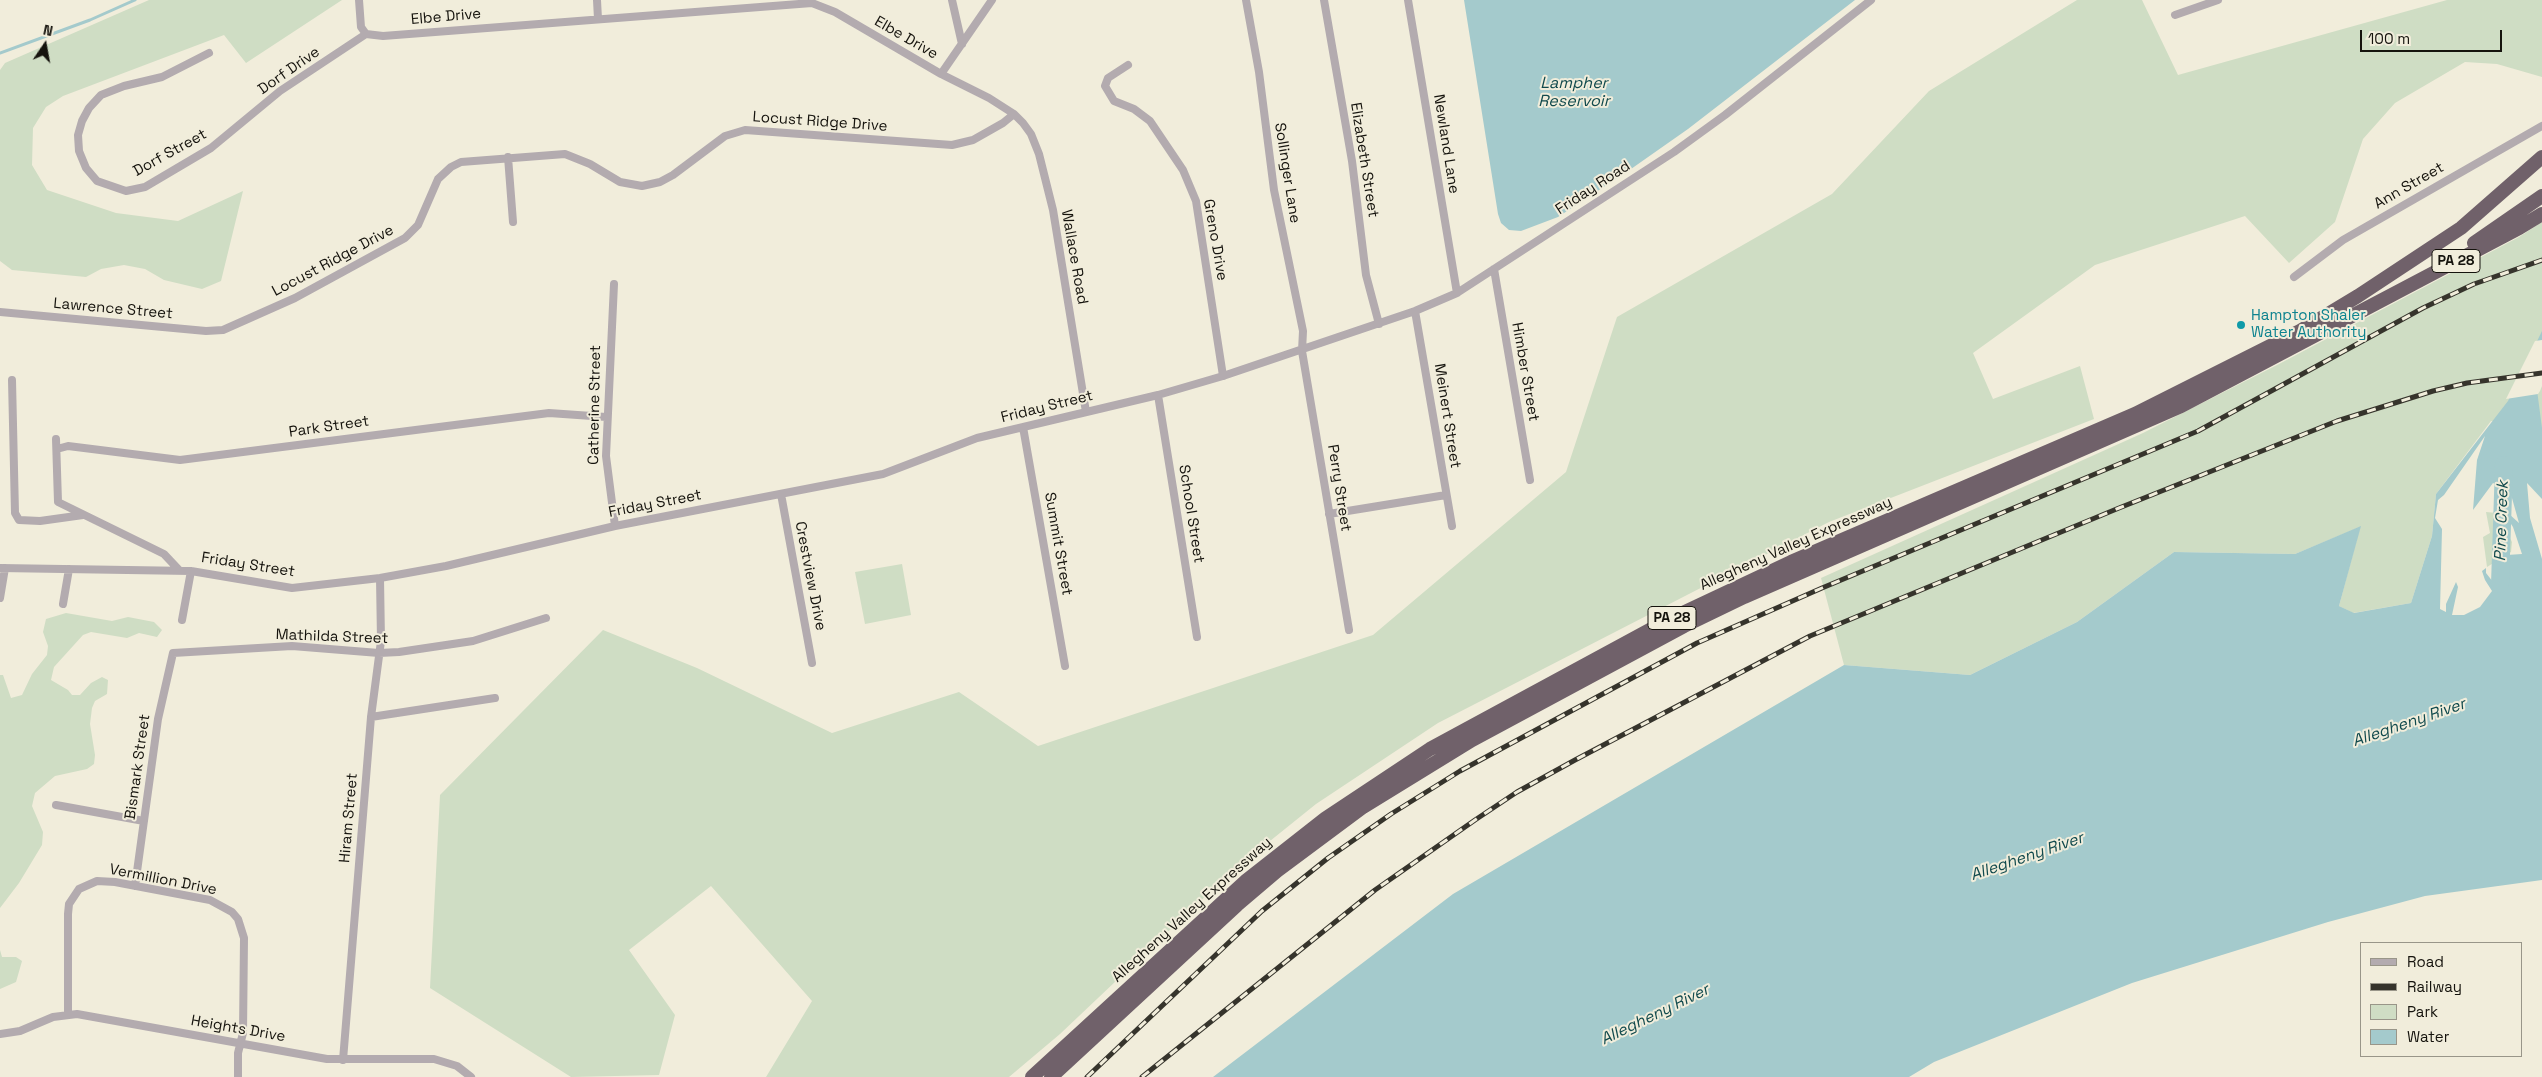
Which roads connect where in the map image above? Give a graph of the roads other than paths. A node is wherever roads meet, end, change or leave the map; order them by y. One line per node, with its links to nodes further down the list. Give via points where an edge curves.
1 (359, 0): 13 (street, via 359,20)
2 (597, 0): 12 (street)
3 (952, 0): 14 (street)
4 (992, 0): 14 (street)
5 (1246, 0): 37 (street, Sollinger Lane, via 1274,190 1303,331)
6 (1324, 0): 35 (street, Elizabeth Street, via 1352,161 1366,275)
7 (1408, 0): 31 (street, Newland Lane)
8 (1871, 0): 28 (street, Friday Road, via 1674,152)
9 (2218, 0): 11 (street)
10 (812, 1): 12 (street, Elbe Drive); 17 (street, Elbe Drive)
11 (2175, 15)
12 (598, 18): 13 (street, Elbe Drive, via 383,36)
13 (366, 34): 20 (street, Dorf Drive, via 280,91)
14 (962, 44): 17 (street)
15 (209, 53): 20 (street, Dorf Street, via 162,77 101,95 82,121 78,135 80,152 86,168 97,181 126,191 145,186 211,148)
16 (1128, 65): 38 (street, Greno Drive, via 1108,78 1105,86 1114,101 1134,109 1150,121 1183,170 1196,201)
17 (941, 74): 18 (street, Elbe Drive)
18 (1014, 114): 21 (street, Locust Ridge Drive, via 973,140 952,145 745,130 725,136 673,175 642,186 620,182 565,154); 41 (street, Wallace Road, via 1033,141 1053,210)
19 (2542, 126): 29 (street, Ann Street, via 2343,240)
20 (230, 133)
21 (508, 157): 26 (street); 36 (street, Locust Ridge Drive, via 451,166 438,179 418,225 405,238 295,298)
22 (2542, 157): 27 (highway, Allegheny Valley Expressway / PA 28)
23 (2542, 170): 27 (highway)
24 (2542, 196): 32 (highway, via 2482,238)
25 (2542, 214): 32 (highway, Allegheny Valley Expressway / PA 28)
26 (513, 222)
27 (2460, 228): 79 (highway, Allegheny Valley Expressway / PA 28, via 2300,331 2197,384 2135,414 1791,562 1672,618 1430,749 1326,818 1247,880)
28 (1494, 269): 31 (street, Friday Road); 46 (street, Himber Street)
29 (2294, 277)
30 (614, 284): 42 (street, Catherine Street)
31 (1456, 293): 33 (street, Friday Road)
32 (2368, 307): 80 (highway, Allegheny Valley Expressway / PA 28, via 2181,406 1744,597 1472,740 1362,807 1277,871 1236,905)
33 (1415, 311): 35 (street, Friday Road); 48 (street, Meinert Street)
34 (0, 312): 36 (street, Lawrence Street)
35 (1380, 324): 37 (street, Friday Road)
36 (223, 330)
37 (1302, 351): 38 (street, Friday Street); 50 (street, Perry Street)
38 (1224, 376): 40 (street, Friday Street)
39 (12, 380): 49 (street, via 15,513 19,520 40,521)
40 (1158, 395): 41 (street, Friday Street); 63 (street, School Street)
41 (1086, 412): 43 (street, Friday Street)
42 (606, 417): 45 (street, Park Street, via 549,413 180,460 68,446); 51 (street, Catherine Street, via 606,464)
43 (1024, 427): 47 (street, Friday Street, via 951,447 883,474); 67 (street, Summit Street)
44 (56, 439): 45 (street)
45 (57, 449): 49 (street, via 58,502)
46 (1530, 480)
47 (781, 494): 51 (street, Friday Street); 66 (street, Crestview Drive)
48 (1446, 495): 50 (street); 52 (street, Meinert Street)
49 (83, 514): 55 (street, via 164,554)
50 (1330, 514): 62 (street, Perry Street)
51 (615, 526): 57 (street, Friday Street, via 446,566)
52 (1452, 526)
53 (3, 568): 54 (street, Friday Street); 58 (street)
54 (69, 569): 55 (street, Friday Street); 59 (street)
55 (179, 570): 56 (street, Friday Street)
56 (190, 570): 57 (street, Friday Street, via 292,588); 61 (street)
57 (380, 578): 65 (street, Hiram Street)
58 (0, 598)
59 (63, 604)
60 (546, 618): 65 (street, Mathilda Street, via 473,641)
61 (182, 620)
62 (1349, 630)
63 (1198, 637)
64 (173, 653): 65 (street, Mathilda Street, via 292,646); 71 (street, Bismark Street, via 158,719)
65 (379, 653): 69 (street, Hiram Street)
66 (812, 663)
67 (1065, 666)
68 (495, 698): 69 (street)
69 (371, 717): 76 (street, Hiram Street)
70 (56, 805): 71 (street)
71 (144, 821): 72 (street, Bismark Street)
72 (136, 886): 73 (street, Vermillion Drive, via 97,881 87,884 74,895 68,914); 75 (street, Vermillion Drive, via 210,900 238,919 244,938)
73 (68, 1014): 74 (street, Heights Drive, via 20,1031); 75 (street, Heights Drive)
74 (0, 1034)
75 (241, 1043): 76 (street, Heights Drive); 77 (street, Vermillion Drive)
76 (343, 1060): 78 (street, Heights Drive, via 434,1059 457,1066)
77 (238, 1077)
78 (471, 1077)
79 (1032, 1077)
80 (1052, 1077)

